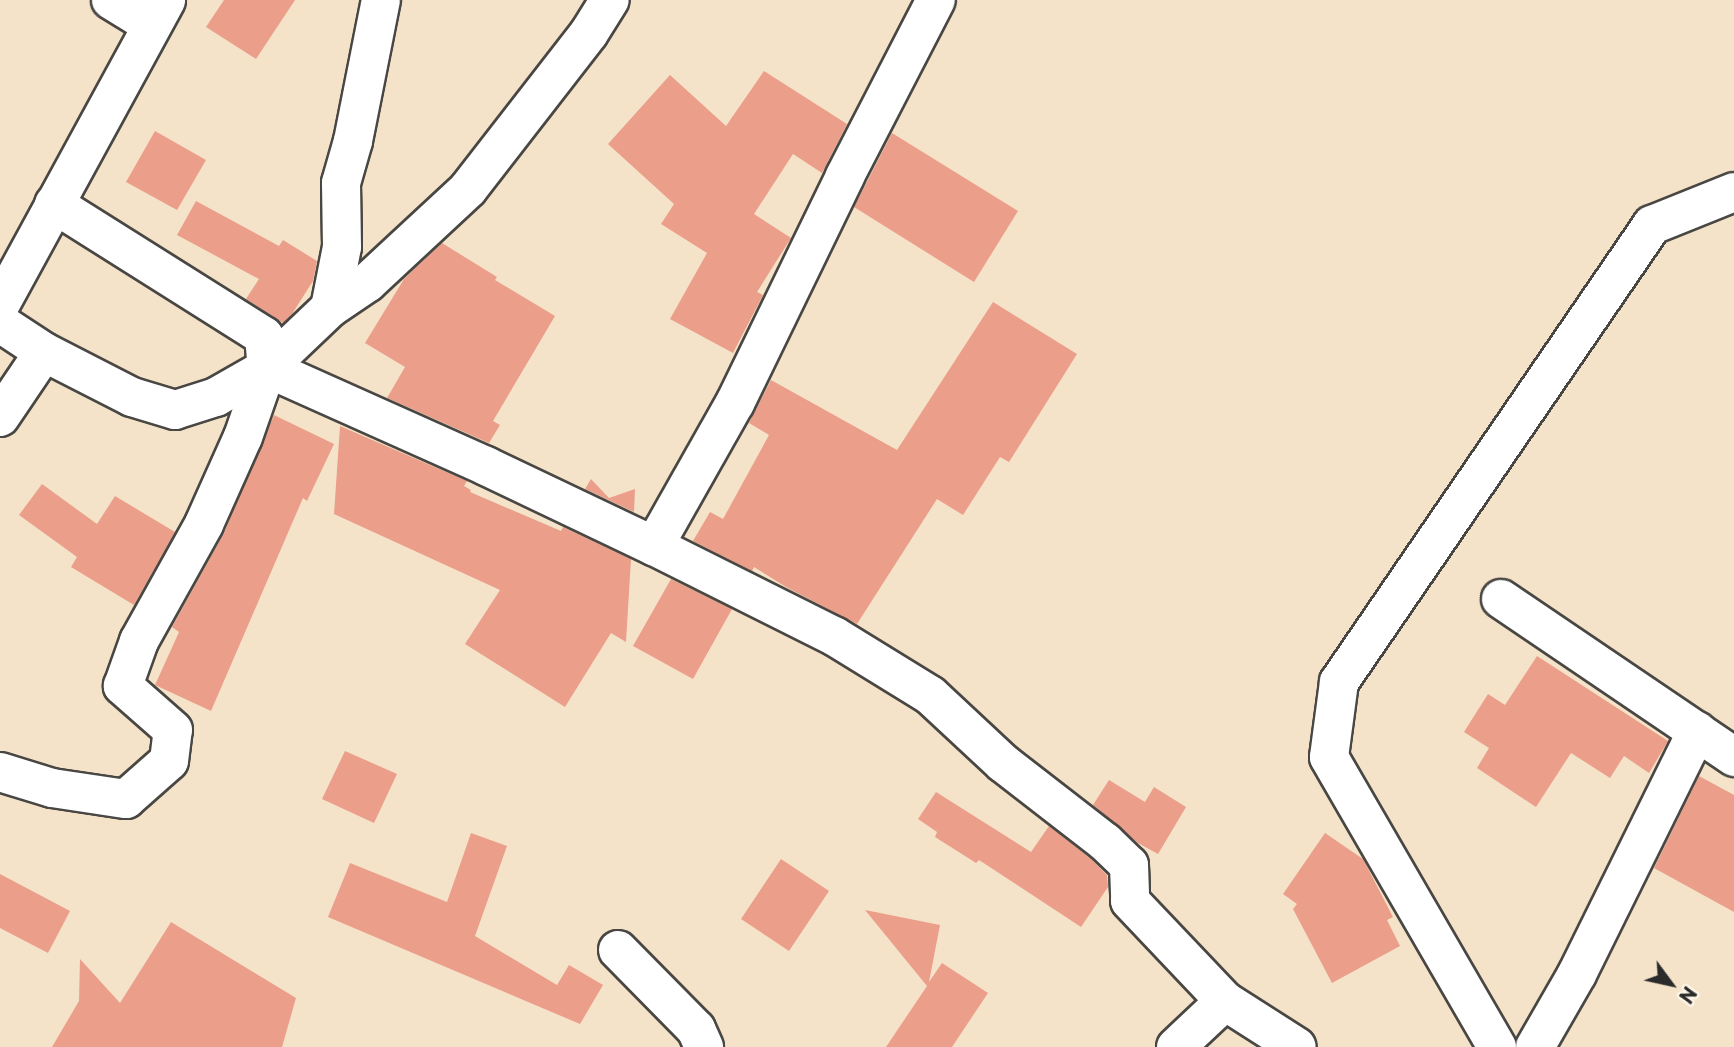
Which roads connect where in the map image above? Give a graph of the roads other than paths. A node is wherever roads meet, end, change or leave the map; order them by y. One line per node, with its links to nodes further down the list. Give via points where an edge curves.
1 (111, 0): 5 (street)
2 (381, 0): 9 (street, via 341,183 342,247)
3 (610, 0): 9 (street, via 468,189 367,283)
4 (936, 0): 14 (street, via 735,403)
5 (159, 12): 7 (street)
6 (1734, 192): 24 (street, via 1652,225 1339,682 1329,757)
7 (54, 204): 8 (street); 12 (street, via 264,336)
8 (0, 305)
9 (330, 307): 12 (street)
10 (0, 323): 11 (street)
11 (44, 352): 12 (street, via 132,397 175,410 215,397); 13 (street)
12 (267, 368): 14 (street); 18 (street, via 215,499 139,641 123,686 173,730 169,761 126,799 52,788)
13 (0, 417)
14 (654, 546): 20 (street, via 834,636 930,695 1003,763 1129,865 1130,901)
15 (1502, 599): 16 (street)
16 (1697, 732): 17 (street); 25 (street, via 1577,974)
17 (1734, 757)
18 (0, 772)
19 (618, 950): 21 (street, via 696,1029)
20 (1225, 1001): 22 (street); 23 (street)
21 (704, 1047)
22 (1175, 1047)
23 (1297, 1047)
24 (1497, 1047)
25 (1535, 1047)

